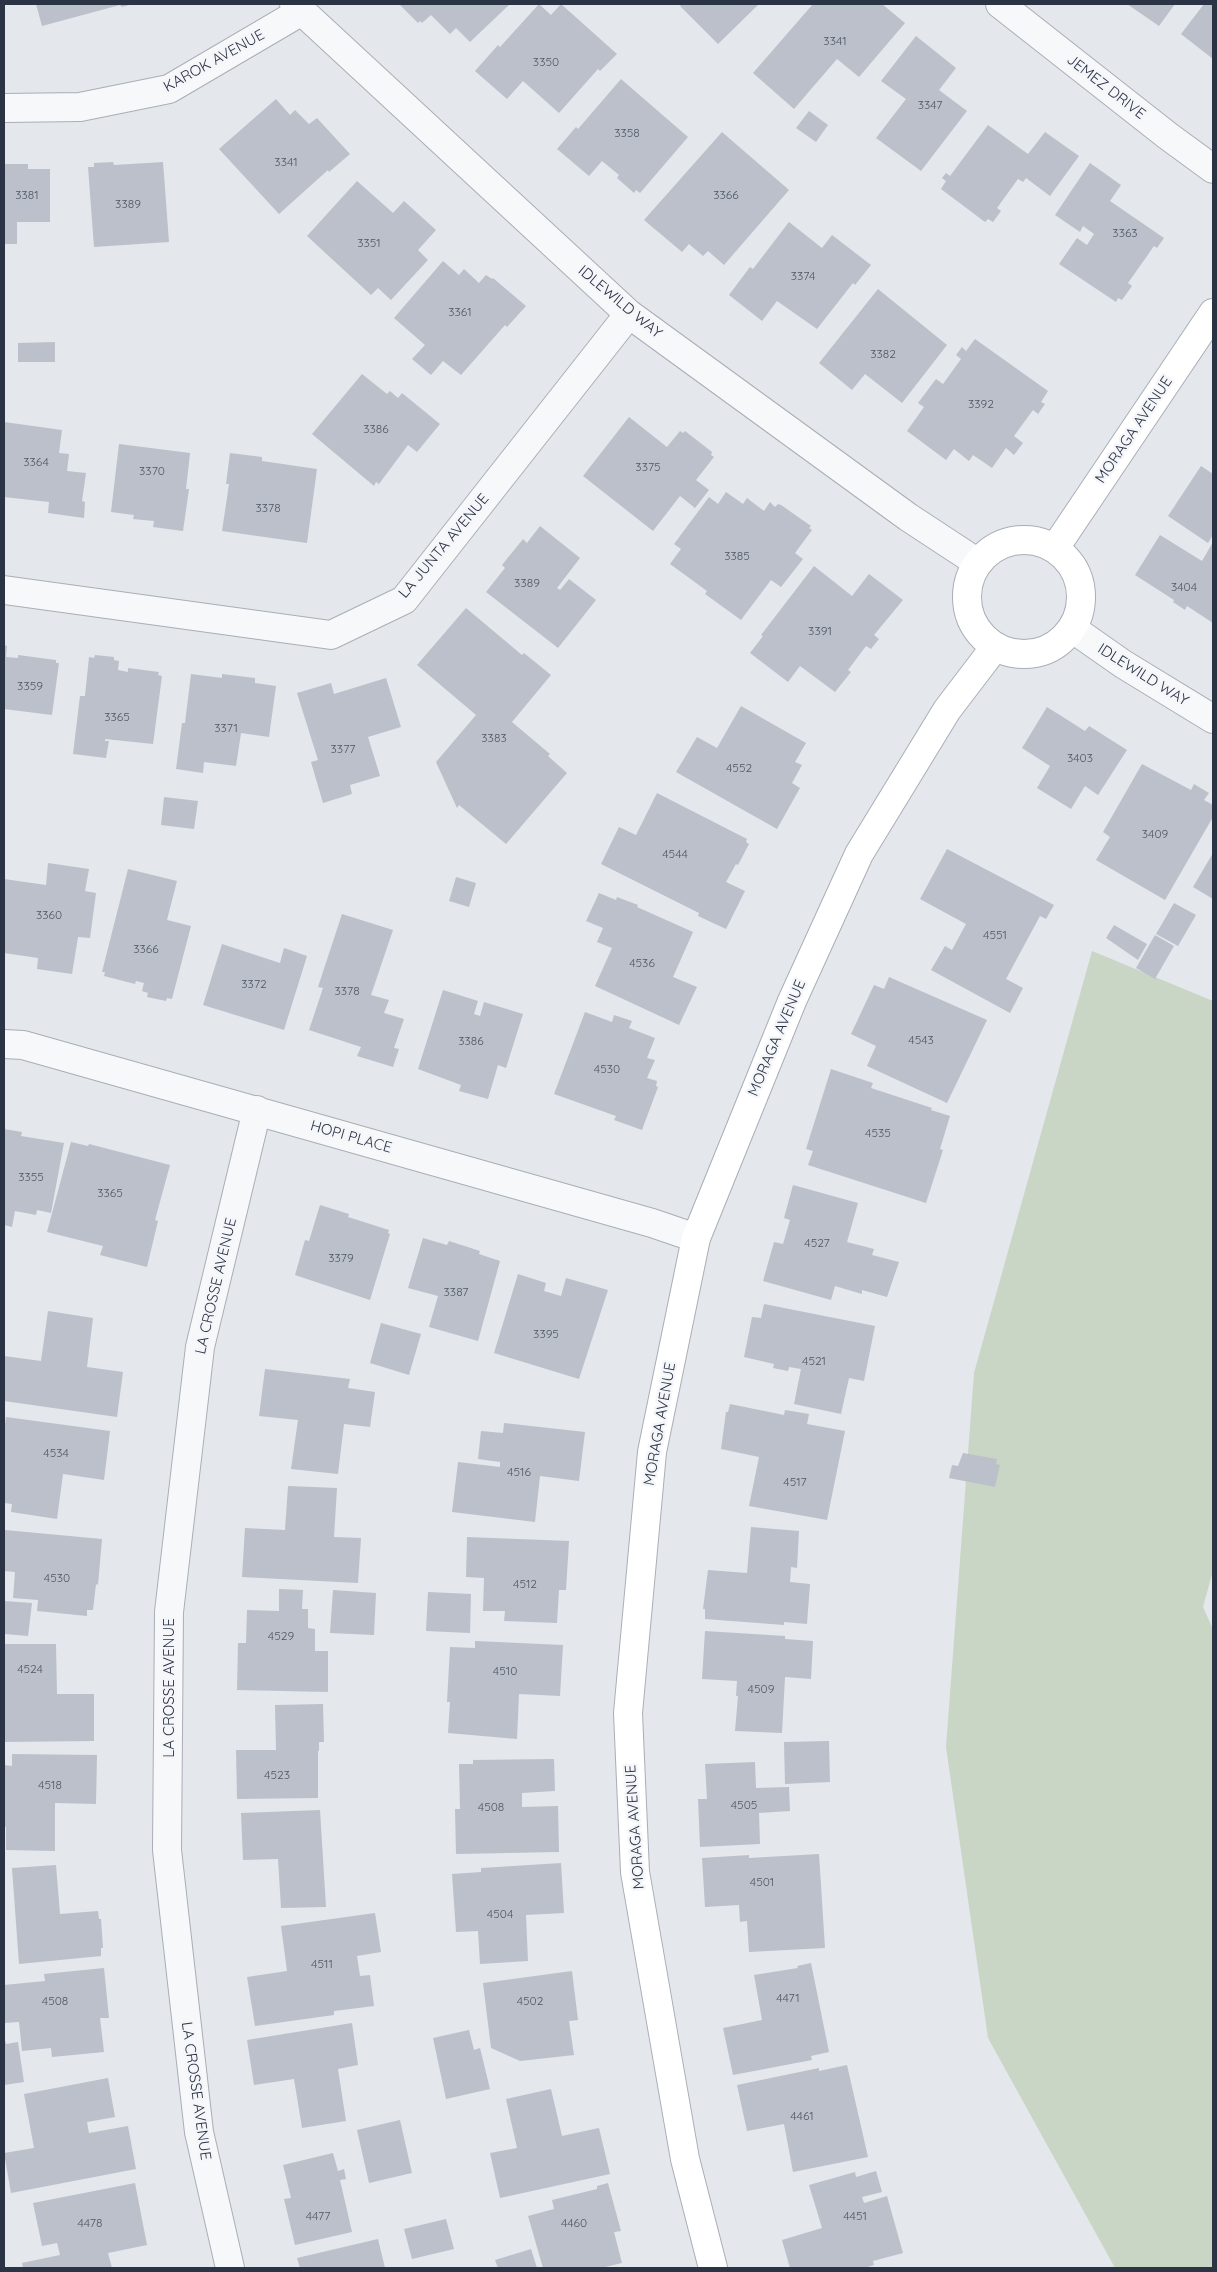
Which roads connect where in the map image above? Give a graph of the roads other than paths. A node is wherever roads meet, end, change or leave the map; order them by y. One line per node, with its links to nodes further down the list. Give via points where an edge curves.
1 (1000, 4): 4 (street, JEMEZ DRIVE)
2 (298, 8): 3 (street, KAROK AVENUE, via 169,89 80,107); 6 (street, IDLEWILD WAY)
3 (4, 108)
4 (1213, 169)
5 (1213, 313): 7 (main road, MORAGA AVENUE)
6 (630, 314): 8 (street, IDLEWILD WAY, via 908,517); 9 (street, LA JUNTA AVENUE, via 404,600 331,635)
7 (1055, 548): 8 (main road, via 1040,541 1022,539 990,551); 10 (main road, via 1069,560 1083,594)
8 (978, 563): 11 (main road, via 969,580 966,599 970,618 980,635)
9 (4, 590)
10 (1073, 629): 11 (main road, via 1061,642 1046,650 1011,653); 12 (street, IDLEWILD WAY)
11 (995, 647): 15 (main road, MORAGA AVENUE, via 947,710 859,854 792,1001)
12 (1213, 719)
13 (4, 1044): 14 (street, HOPI PLACE, via 23,1045)
14 (257, 1110): 15 (street, HOPI PLACE); 16 (street, LA CROSSE AVENUE, via 200,1347 169,1612 167,1850 199,2132)
15 (696, 1238): 17 (main road, MORAGA AVENUE, via 652,1452 628,1713 635,1872 685,2159)
16 (230, 2268)
17 (713, 2268)

